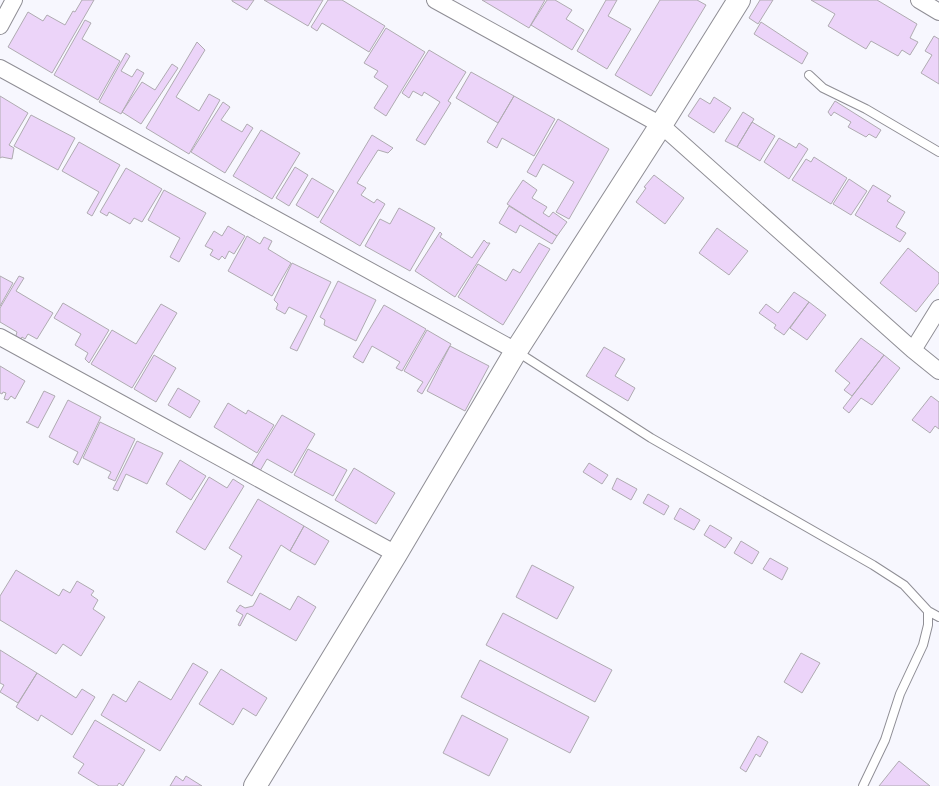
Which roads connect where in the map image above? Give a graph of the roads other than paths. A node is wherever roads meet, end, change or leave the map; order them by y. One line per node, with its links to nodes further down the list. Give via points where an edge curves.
1 (14, 0): 6 (street)
2 (435, 0): 9 (street)
3 (739, 0): 9 (street)
4 (919, 0): 5 (street)
5 (939, 12)
6 (0, 26)
7 (0, 68): 14 (street)
8 (809, 75): 10 (lane, via 823,88 866,109)
9 (661, 125): 13 (street); 14 (street)
10 (939, 152)
11 (939, 308): 13 (street)
12 (0, 337): 16 (street)
13 (913, 350): 15 (street)
14 (516, 351): 16 (street); 17 (lane, via 651,438 873,565 904,585)
15 (939, 371)
16 (396, 554): 19 (street)
17 (928, 611): 18 (lane); 20 (lane, via 928,625 923,645 900,694 885,740)
18 (939, 617)
19 (255, 786)
20 (863, 786)

